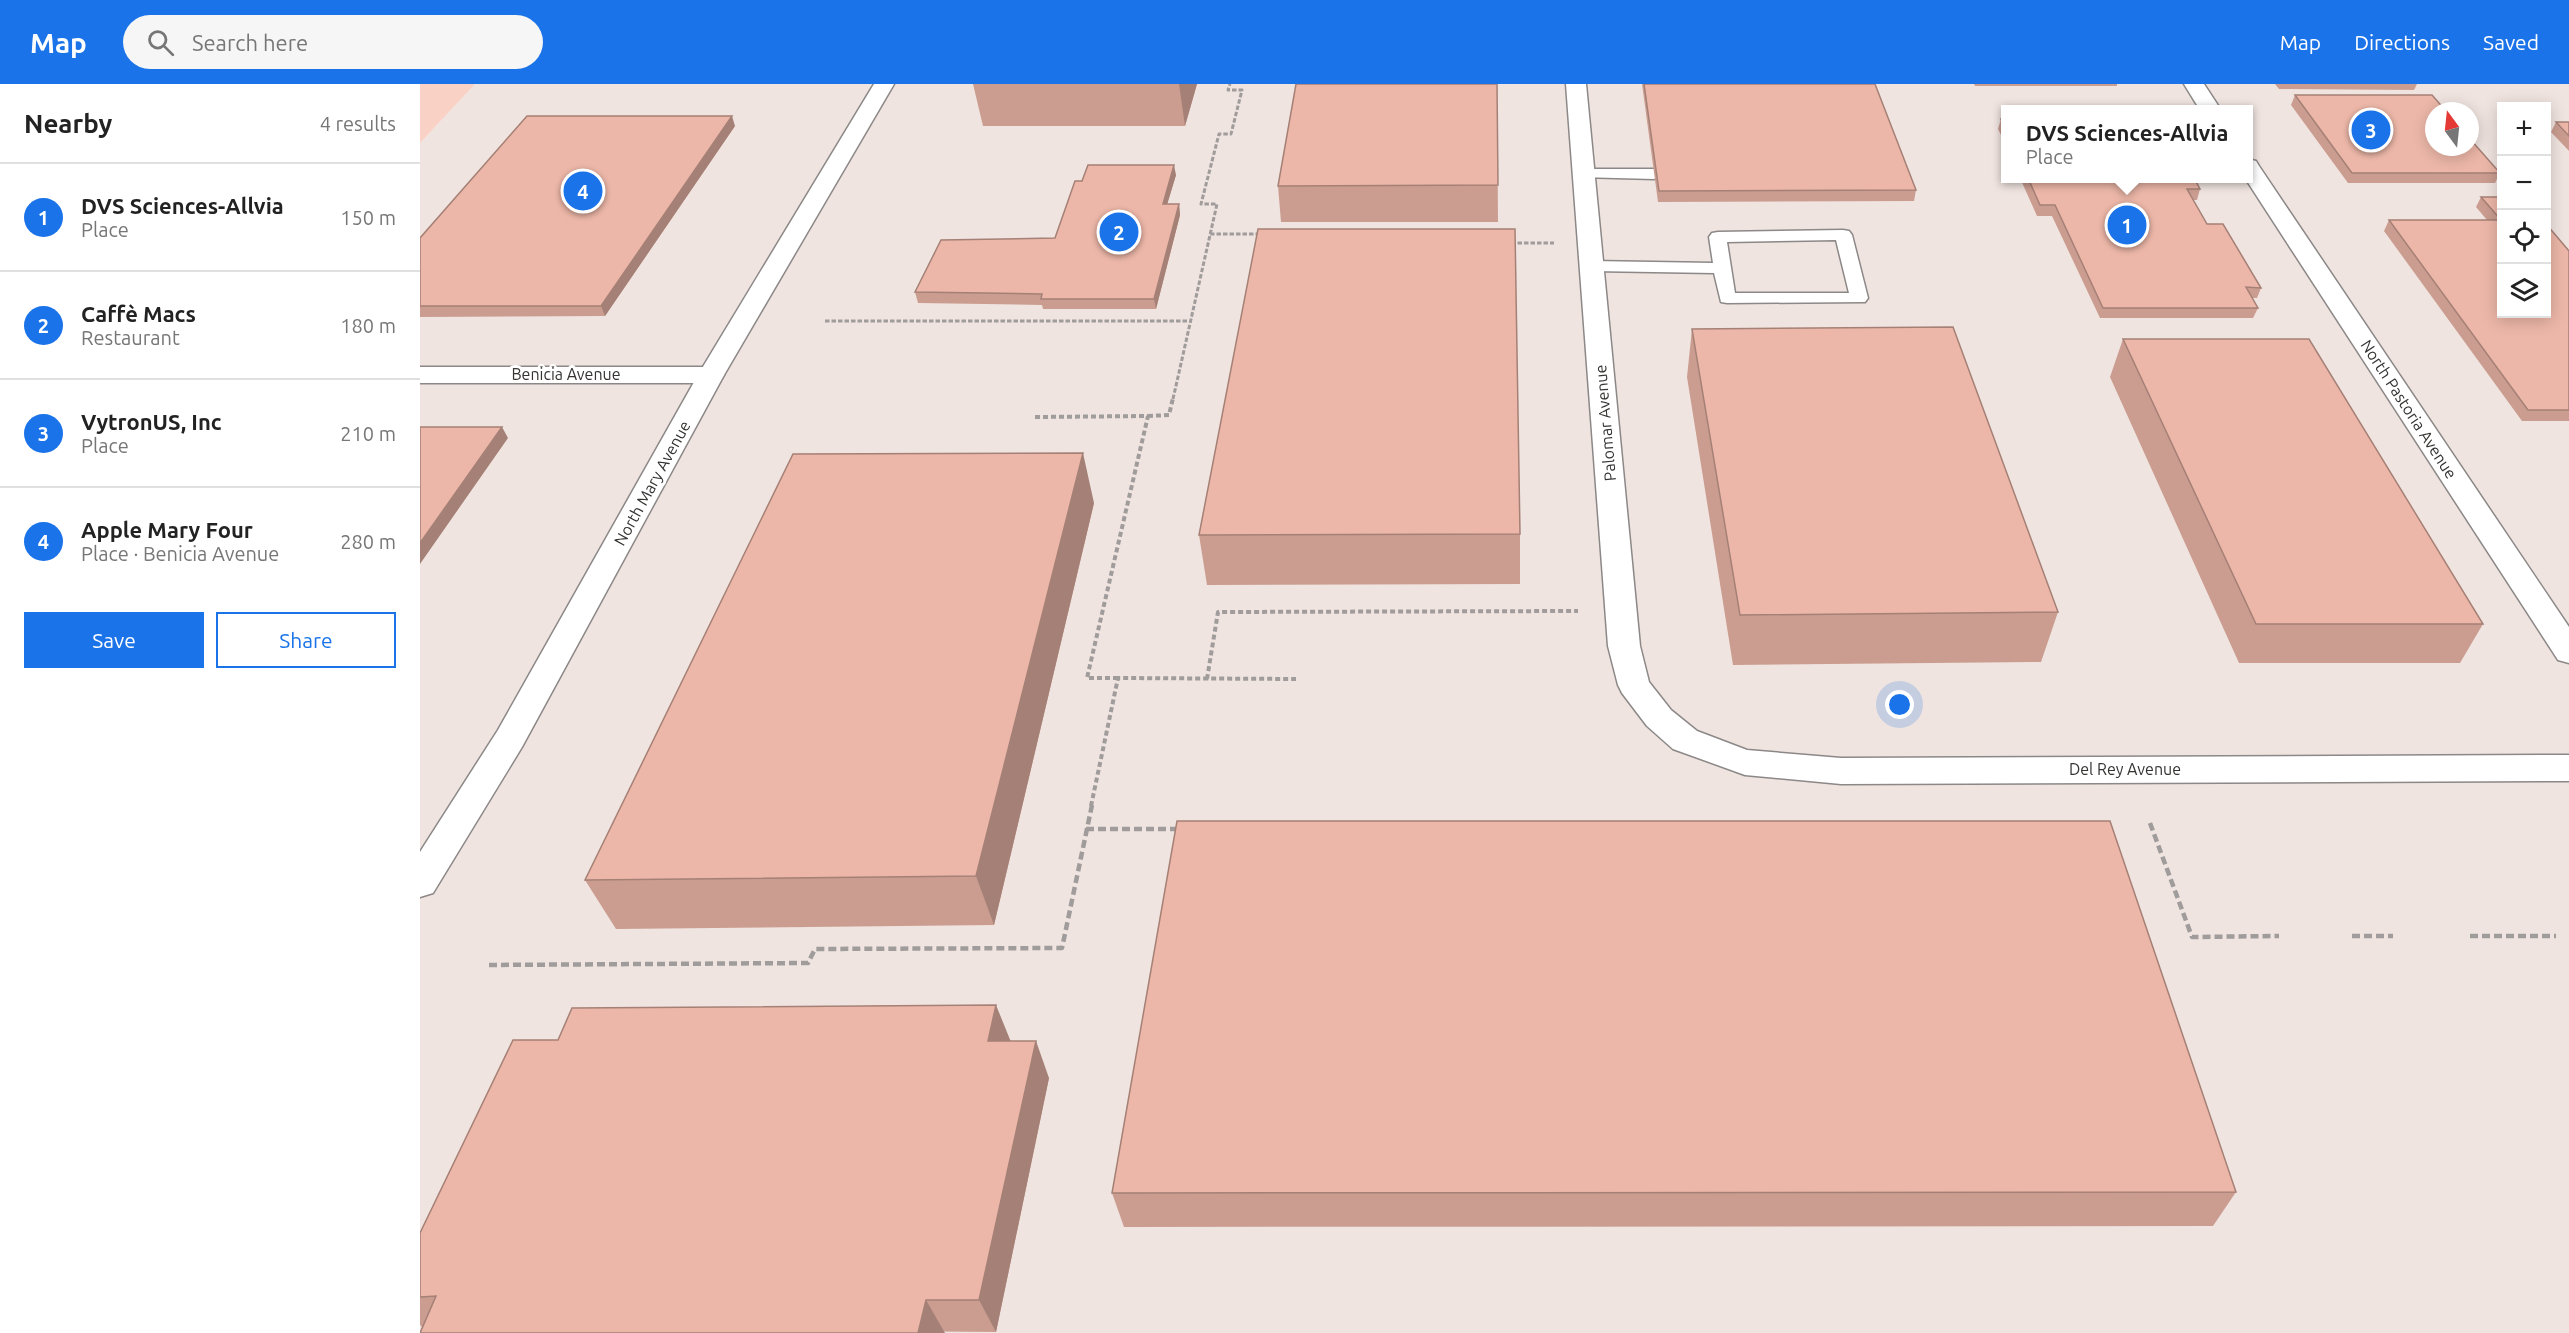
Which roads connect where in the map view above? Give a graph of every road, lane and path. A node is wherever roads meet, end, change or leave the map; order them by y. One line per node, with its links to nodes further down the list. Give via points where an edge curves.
1 (884, 84): 18 (street, North Mary Avenue)
2 (1230, 84): 9 (path, via 1228,90 1242,90 1231,134 1219,134 1201,204 1217,204)
3 (1576, 84): 6 (street, Palomar Avenue)
4 (2194, 84): 5 (street)
5 (2208, 105)
6 (1584, 174): 7 (lane); 13 (street, Palomar Avenue)
7 (1654, 174)
8 (2253, 174): 22 (street, North Pastoria Avenue)
9 (1210, 234): 10 (path); 16 (path)
10 (1269, 234)
11 (1503, 243): 12 (path)
12 (1562, 243)
13 (1592, 266): 14 (lane); 26 (street, Palomar Avenue, via 1624,646 1634,685 1659,718)
14 (1723, 268): 14 (lane, via 1718,237 1843,235 1859,298 1727,298)
15 (825, 321): 16 (path)
16 (1189, 321): 19 (path, via 1169,416)
17 (420, 375): 18 (street, Benicia Avenue)
18 (711, 375): 31 (street, North Mary Avenue, via 510,738)
19 (1148, 416): 20 (path); 23 (path, via 1087,678)
20 (1035, 417)
21 (1578, 611): 24 (path, via 1218,612)
22 (2569, 652)
23 (1118, 678): 24 (path); 29 (path)
24 (1207, 679): 25 (path)
25 (1296, 679)
26 (1685, 740): 27 (street, Del Rey Avenue, via 1745,762 1841,771)
27 (2569, 768)
28 (2150, 823): 32 (path, via 2192,937)
29 (1086, 829): 30 (path); 37 (path, via 1062,948 814,949 808,963)
30 (1190, 829)
31 (420, 883)
32 (2279, 936)
33 (2352, 936): 34 (path)
34 (2393, 936)
35 (2470, 936): 36 (path)
36 (2556, 936)
37 (489, 965)

